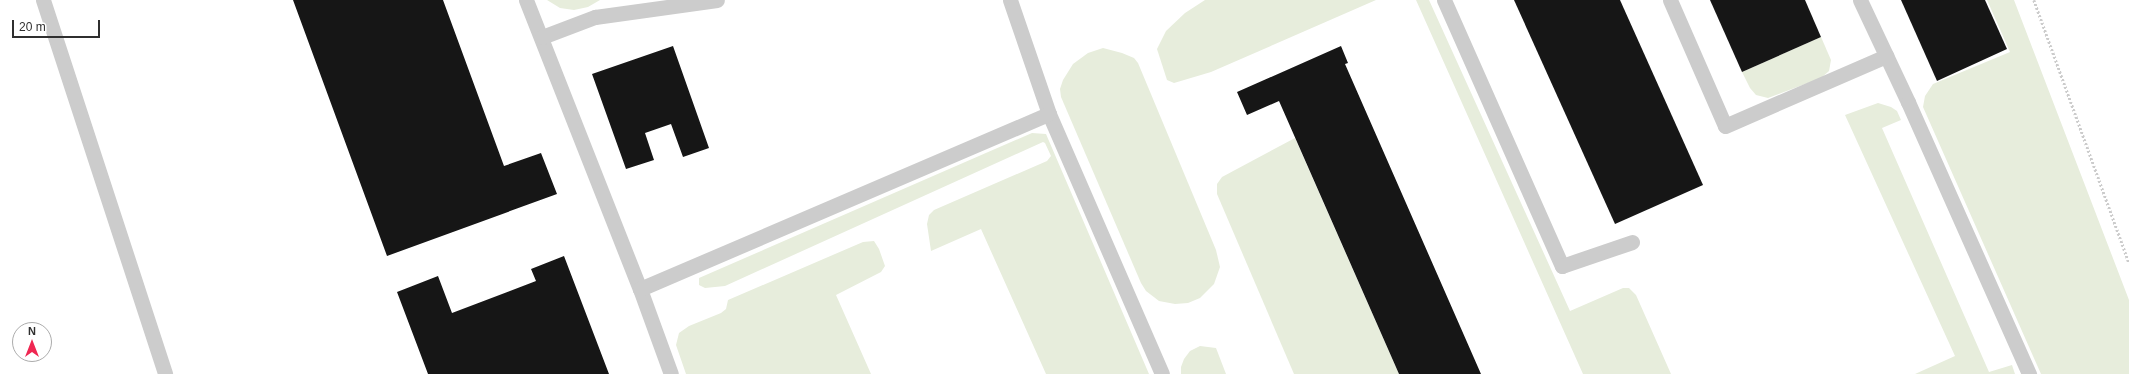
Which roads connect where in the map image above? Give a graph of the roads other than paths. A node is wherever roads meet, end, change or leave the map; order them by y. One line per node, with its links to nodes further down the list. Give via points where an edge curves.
1 (43, 0): 13 (lane)
2 (526, 0): 8 (lane)
3 (717, 0): 8 (lane, via 595,17)
4 (1010, 0): 10 (lane)
5 (1444, 0): 11 (lane, via 1562,266)
6 (1670, 0): 9 (lane, via 1724,126)
7 (1860, 0): 9 (lane)
8 (542, 37): 12 (lane)
9 (1886, 56): 16 (lane)
10 (1049, 114): 12 (lane); 15 (lane)
11 (1632, 242)
12 (640, 289): 14 (lane)
13 (165, 374)
14 (671, 374)
15 (1162, 374)
16 (2028, 374)

